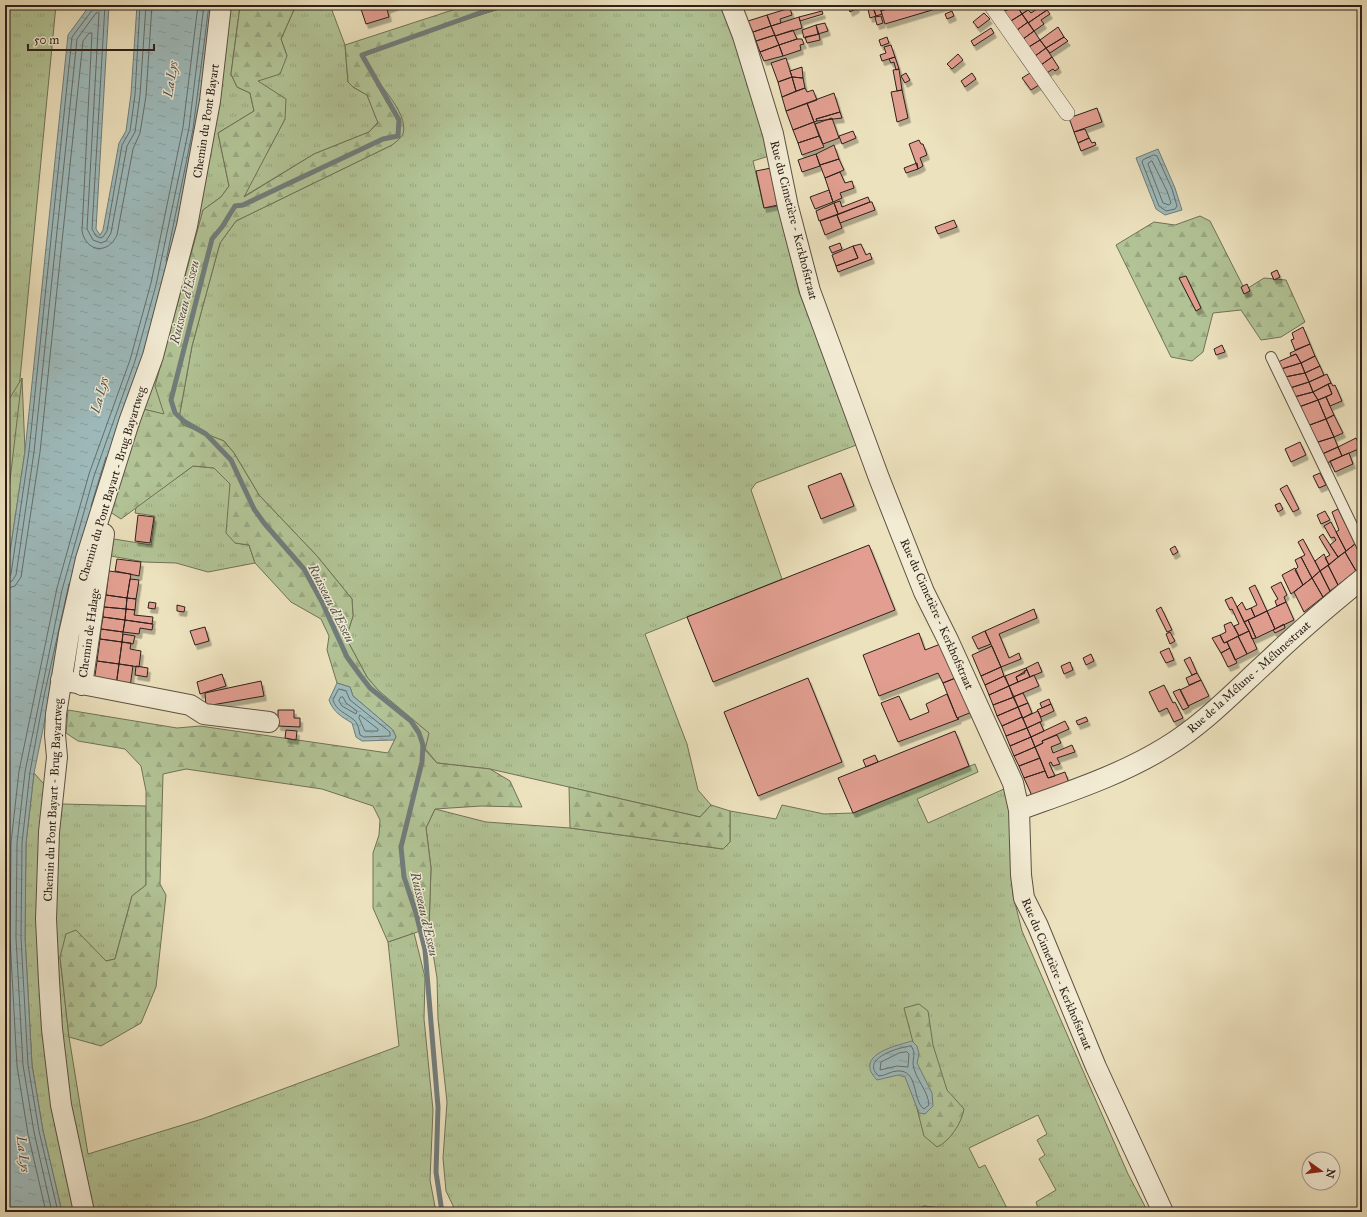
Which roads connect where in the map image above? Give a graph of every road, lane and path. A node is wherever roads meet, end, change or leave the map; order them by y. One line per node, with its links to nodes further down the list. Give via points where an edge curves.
1 (221, 5): 5 (street, Chemin du Pont Bayart, via 208,119)
2 (731, 5): 13 (street, Rue du Cimetière - Kerkhofstraat, via 773,134 788,207 810,291 924,592 1012,784)
3 (991, 5): 4 (street)
4 (1067, 113)
5 (185, 235): 7 (street, Chemin du Pont Bayart - Brug Bayartweg, via 153,356)
6 (1271, 357): 8 (lane)
7 (101, 511): 10 (street, Chemin du Pont Bayart - Brug Bayartweg, via 86,559); 11 (street, Chemin de Halage, via 105,528)
8 (1362, 546)
9 (1362, 580): 13 (street, Rue de la Mélune - Mélunestraat, via 1326,608 1219,707 1166,747 1108,775)
10 (61, 680): 11 (street); 14 (street, Chemin du Pont Bayart - Brug Bayartweg, via 55,735 57,757 48,832 46,919 52,1029 61,1105)
11 (82, 685): 12 (street, via 190,705 204,714)
12 (269, 722)
13 (1019, 810): 15 (street, Rue du Cimetière - Kerkhofstraat, via 1024,898 1096,1067)
14 (84, 1212)
15 (1163, 1212)

